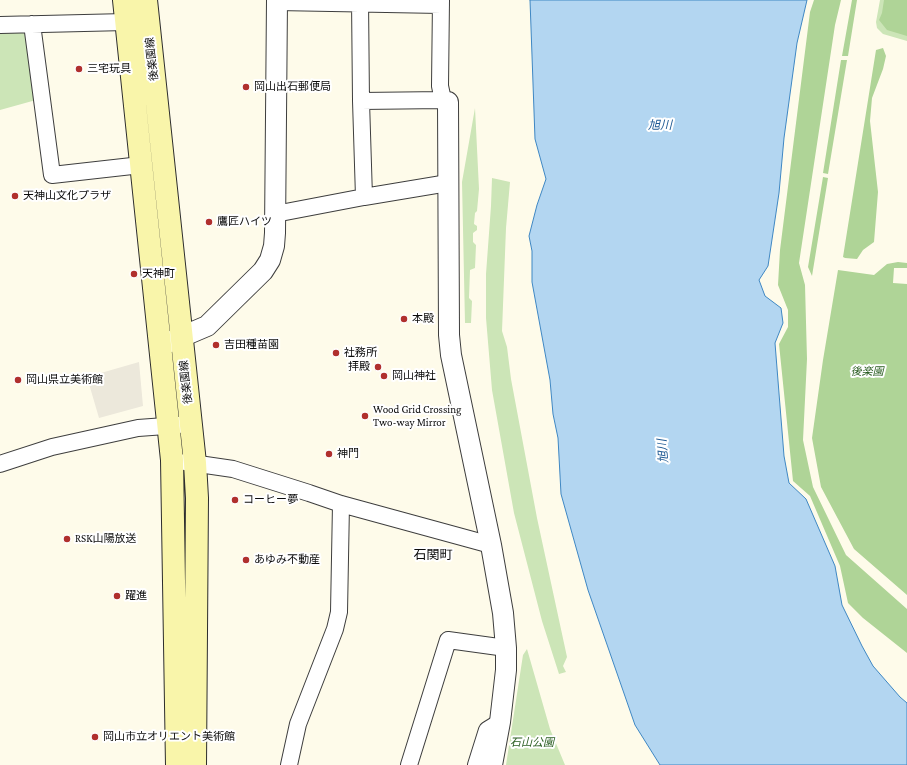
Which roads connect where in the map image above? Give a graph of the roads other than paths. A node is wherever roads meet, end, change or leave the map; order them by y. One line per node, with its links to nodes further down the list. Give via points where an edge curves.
1 (124, 0): 6 (main road, 後楽園線)
2 (146, 0): 15 (main road, 後楽園線)
3 (277, 1): 4 (street); 14 (street)
4 (360, 1): 5 (street); 9 (street)
5 (441, 3): 10 (street, via 440,86)
6 (126, 22): 7 (street); 11 (main road, 後楽園線)
7 (32, 24): 8 (street); 11 (street, via 52,175)
8 (0, 25)
9 (361, 101): 10 (street); 13 (street)
10 (445, 101): 12 (street)
11 (141, 165): 16 (main road, 後楽園線)
12 (448, 183): 13 (street); 23 (street, via 451,355)
13 (364, 197): 14 (street)
14 (275, 214): 15 (street, via 274,246 263,271 207,326)
15 (182, 337): 16 (street); 17 (main road, 後楽園線)
16 (160, 346): 18 (main road, 後楽園線)
17 (191, 423): 18 (street); 20 (main road, 後楽園線)
18 (168, 426): 19 (main road, 後楽園線); 21 (street, via 138,428 52,447)
19 (172, 460): 20 (street); 26 (main road, 後楽園線)
20 (195, 462): 22 (street, via 233,469); 27 (main road, 後楽園線)
21 (0, 464)
22 (341, 504): 23 (street); 28 (street, via 339,612 335,629 298,724)
23 (491, 545): 24 (street, via 503,613)
24 (506, 648): 25 (street); 29 (street, via 448,640)
25 (500, 722): 30 (street, via 487,730); 31 (street)
26 (177, 765)
27 (195, 765)
28 (289, 765)
29 (409, 765)
30 (476, 765)
31 (492, 765)

